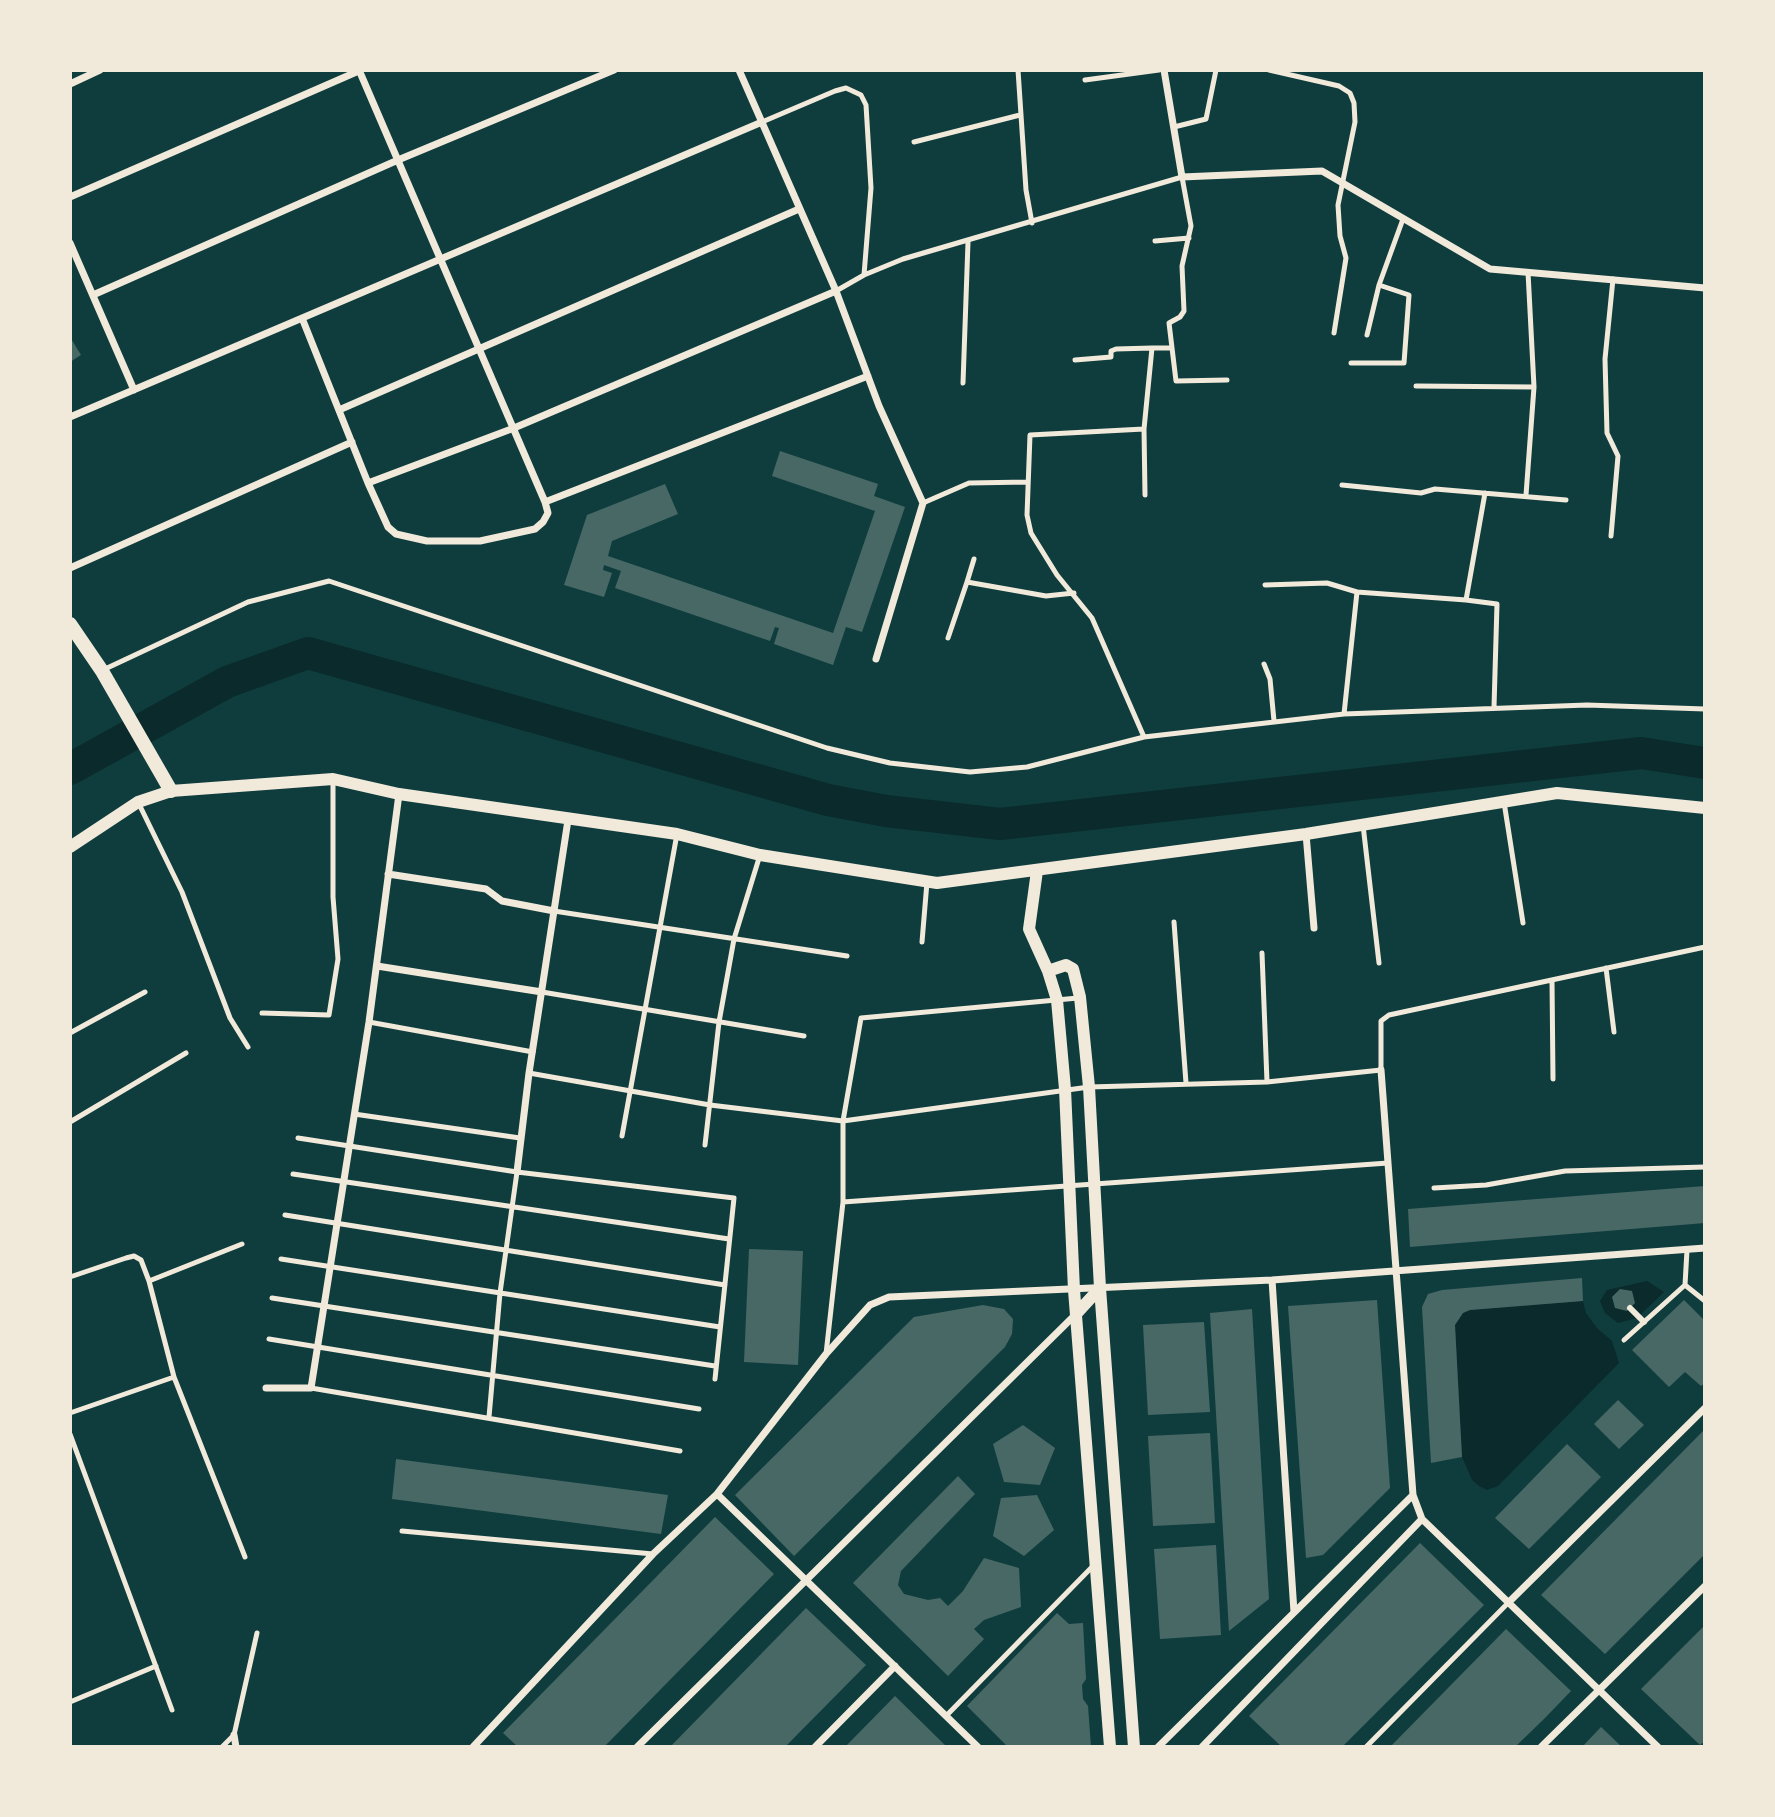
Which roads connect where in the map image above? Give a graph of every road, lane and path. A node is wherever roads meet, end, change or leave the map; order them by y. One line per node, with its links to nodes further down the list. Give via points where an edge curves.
1 (100, 70): 10 (street)
2 (359, 70): 15 (street); 18 (street)
3 (614, 70): 15 (street)
4 (739, 70): 12 (street)
5 (1018, 70): 11 (lane)
6 (1161, 70): 9 (lane); 13 (street)
7 (1216, 70): 13 (lane, via 1206,119)
8 (1269, 70): 17 (lane, via 1339,86 1350,93 1355,122)
9 (1085, 80)
10 (70, 84)
11 (1020, 115): 14 (lane); 21 (lane)
12 (762, 122): 19 (street); 26 (street); 28 (lane, via 846,88 861,95 866,105 871,188)
13 (1174, 127): 16 (street)
14 (914, 142)
15 (398, 160): 26 (street); 33 (street)
16 (1182, 177): 17 (street, via 1322,171); 21 (lane); 22 (lane)
17 (1341, 183): 20 (street); 35 (lane, via 1339,223 1346,258)
18 (70, 197)
19 (799, 209): 32 (street); 39 (street)
20 (1403, 219): 27 (street, via 1490,269); 30 (lane)
21 (1032, 223): 24 (lane)
22 (1189, 238): 23 (lane); 38 (lane, via 1182,266 1184,311 1169,323)
23 (1155, 241)
24 (968, 242): 28 (lane); 44 (lane)
25 (70, 243): 33 (street)
26 (440, 259): 34 (street); 39 (street)
27 (1528, 272): 29 (street); 46 (lane)
28 (864, 275): 32 (lane)
29 (1613, 279): 31 (street); 62 (lane, via 1605,359 1606,433 1618,456)
30 (1379, 285): 36 (lane); 41 (lane, via 1409,295 1404,363)
31 (1705, 288)
32 (836, 291): 42 (street); 50 (street)
33 (93, 295): 47 (street)
34 (302, 318): 47 (street); 48 (street)
35 (1334, 333)
36 (1367, 335)
37 (1152, 348): 38 (lane); 40 (lane, via 1116,349 1111,358); 51 (lane)
38 (1172, 348): 43 (lane, via 1176,381)
39 (480, 350): 48 (street); 50 (street)
40 (1074, 360)
41 (1351, 363)
42 (868, 376): 60 (street); 61 (street)
43 (1227, 380)
44 (963, 383)
45 (1416, 386): 46 (lane)
46 (1534, 387): 58 (lane)
47 (134, 390): 49 (street)
48 (339, 410): 52 (street)
49 (70, 417)
50 (514, 429): 54 (street); 60 (street)
51 (1144, 429): 53 (lane, via 1030,435); 57 (lane)
52 (352, 442): 54 (street); 64 (street)
53 (1028, 482): 61 (lane, via 969,483); 68 (lane, via 1031,533)
54 (368, 483): 60 (street, via 388,527 403,537 427,541 480,541 535,529 546,518)
55 (1342, 485): 56 (lane, via 1421,493 1436,489)
56 (1485, 493): 58 (lane); 69 (lane)
57 (1145, 495)
58 (1525, 495): 59 (lane)
59 (1566, 500)
60 (545, 502)
61 (923, 503): 72 (street)
62 (1611, 536)
63 (974, 559): 65 (lane)
64 (70, 568)
65 (967, 582): 68 (lane, via 1046,596); 71 (lane)
66 (1265, 585): 67 (lane, via 1327,583)
67 (1357, 592): 69 (lane); 77 (lane)
68 (1074, 593): 79 (lane, via 1092,618)
69 (1466, 600): 75 (lane, via 1497,604)
70 (70, 624): 74 (main road)
71 (948, 638)
72 (876, 659)
73 (1264, 664): 78 (lane)
74 (102, 671): 79 (lane, via 248,602 329,581 827,748 890,763 970,772 1027,767); 81 (main road)
75 (1494, 707): 76 (lane); 77 (lane)
76 (1705, 709)
77 (1344, 714): 78 (lane)
78 (1274, 721): 79 (lane)
79 (1144, 737)
80 (333, 779): 81 (street); 82 (street); 115 (lane, via 338,959 329,1015)
81 (171, 791): 83 (street)
82 (399, 794): 86 (street); 93 (street)
83 (138, 802): 90 (street); 121 (lane, via 182,892 230,1018)
84 (1504, 802): 85 (street, via 1558,793); 87 (street); 97 (lane)
85 (1705, 808)
86 (568, 820): 88 (street); 95 (street)
87 (1363, 825): 89 (street); 105 (lane)
88 (677, 834): 91 (street); 98 (lane)
89 (1306, 834): 92 (street); 99 (street)
90 (70, 847)
91 (760, 855): 94 (street); 100 (lane)
92 (1037, 871): 94 (street); 108 (street, via 1029,929)
93 (388, 874): 95 (street, via 486,889 502,901); 106 (street)
94 (927, 882): 101 (lane)
95 (554, 911): 98 (lane); 111 (street)
96 (1174, 922): 128 (lane)
97 (1522, 923)
98 (661, 928): 100 (lane); 114 (lane)
99 (1314, 928)
100 (734, 939): 104 (lane); 116 (lane)
101 (922, 942)
102 (1705, 947): 107 (lane)
103 (1262, 953): 127 (lane)
104 (847, 956)
105 (1379, 963)
106 (377, 966): 111 (street); 117 (street)
107 (1606, 968): 109 (lane); 118 (lane)
108 (1048, 971): 112 (street, via 1066,965 1073,970); 113 (street)
109 (1552, 980): 124 (lane, via 1389,1015 1381,1021); 126 (lane)
110 (145, 992): 119 (lane)
111 (542, 992): 114 (lane); 122 (street)
112 (1080, 997): 113 (lane); 129 (street)
113 (1057, 1000): 130 (street); 134 (lane, via 861,1017)
114 (644, 1009): 116 (lane); 131 (lane)
115 (262, 1013)
116 (719, 1021): 120 (lane); 132 (lane)
117 (369, 1022): 122 (lane); 133 (street)
118 (1614, 1032)
119 (70, 1033)
120 (804, 1036)
121 (248, 1047)
122 (533, 1052): 125 (street)
123 (186, 1053): 135 (lane)
124 (1381, 1070): 127 (lane); 141 (street)
125 (529, 1073): 131 (lane); 138 (street)
126 (1553, 1079)
127 (1267, 1082): 128 (lane)
128 (1186, 1083): 129 (lane)
129 (1089, 1087): 130 (lane); 146 (street)
130 (1065, 1089): 134 (lane); 147 (street)
131 (630, 1090): 132 (lane); 136 (lane)
132 (710, 1105): 134 (lane); 139 (lane)
133 (354, 1114): 138 (lane); 140 (street)
134 (843, 1121): 149 (lane)
135 (70, 1122)
136 (622, 1136)
137 (298, 1138): 140 (lane)
138 (520, 1138): 143 (street)
139 (705, 1145)
140 (349, 1147): 143 (lane); 145 (street)
141 (1388, 1163): 146 (lane); 160 (street)
142 (1705, 1167): 148 (lane, via 1565,1171 1486,1185)
143 (517, 1172): 150 (lane); 153 (lane, via 734,1198)
144 (292, 1174): 145 (lane)
145 (344, 1181): 150 (lane); 152 (street)
146 (1095, 1184): 147 (lane); 166 (street)
147 (1070, 1185): 149 (lane); 167 (street)
148 (1434, 1188)
149 (843, 1202): 180 (lane)
150 (511, 1207): 153 (lane); 157 (lane)
151 (285, 1215): 152 (lane)
152 (337, 1225): 157 (lane); 159 (street)
153 (729, 1239): 164 (lane)
154 (242, 1244): 162 (lane)
155 (1705, 1248): 156 (street)
156 (1687, 1250): 160 (street); 165 (lane)
157 (507, 1252): 164 (lane); 168 (lane)
158 (281, 1259): 159 (lane)
159 (328, 1265): 168 (lane); 171 (street)
160 (1398, 1272): 163 (street); 194 (street)
161 (70, 1277): 162 (lane, via 134,1256 141,1260)
162 (149, 1280): 183 (lane)
163 (1272, 1280): 166 (street); 203 (street)
164 (724, 1285): 175 (lane)
165 (1685, 1285): 170 (lane); 174 (lane)
166 (1100, 1288): 167 (street); 173 (street); 219 (street)
167 (1074, 1290): 173 (street); 180 (street, via 889,1297 870,1305)
168 (500, 1293): 175 (lane); 176 (lane)
169 (272, 1298): 171 (lane)
170 (1705, 1301)
171 (322, 1307): 176 (lane); 179 (street)
172 (1630, 1308): 174 (street)
173 (1077, 1313): 199 (street); 200 (street)
174 (1644, 1322): 178 (lane)
175 (720, 1328): 181 (lane)
176 (495, 1334): 181 (lane); 182 (lane)
177 (269, 1339): 179 (lane)
178 (1624, 1340)
179 (317, 1348): 182 (lane); 186 (street)
180 (826, 1354): 193 (street)
181 (715, 1366): 184 (lane)
182 (492, 1376): 188 (lane); 190 (lane)
183 (174, 1377): 189 (lane); 198 (lane)
184 (715, 1379)
185 (266, 1388): 186 (street)
186 (310, 1388): 190 (lane)
187 (1705, 1408): 202 (street)
188 (699, 1409)
189 (70, 1413)
190 (489, 1417): 192 (lane)
191 (70, 1434): 205 (lane)
192 (680, 1451)
193 (718, 1494): 197 (street); 200 (street)
194 (1413, 1495): 195 (street); 203 (street)
195 (1422, 1519): 202 (street); 221 (street)
196 (402, 1531): 197 (lane)
197 (653, 1554): 212 (street)
198 (245, 1557)
199 (1096, 1564): 210 (lane); 218 (street)
200 (807, 1582): 206 (street); 215 (street)
201 (1705, 1586): 207 (street)
202 (1508, 1604): 207 (street); 222 (lane)
203 (1294, 1612): 220 (street)
204 (257, 1633): 211 (lane)
205 (156, 1666): 208 (lane); 209 (lane)
206 (895, 1666): 210 (street); 216 (street)
207 (1598, 1689): 223 (street); 224 (street)
208 (70, 1702)
209 (172, 1710)
210 (946, 1716): 217 (street)
211 (234, 1735): 213 (lane); 214 (street)
212 (477, 1746)
213 (222, 1747)
214 (236, 1747)
215 (637, 1747)
216 (815, 1747)
217 (978, 1747)
218 (1110, 1747)
219 (1134, 1747)
220 (1158, 1747)
221 (1202, 1747)
222 (1366, 1747)
223 (1541, 1747)
224 (1658, 1747)

